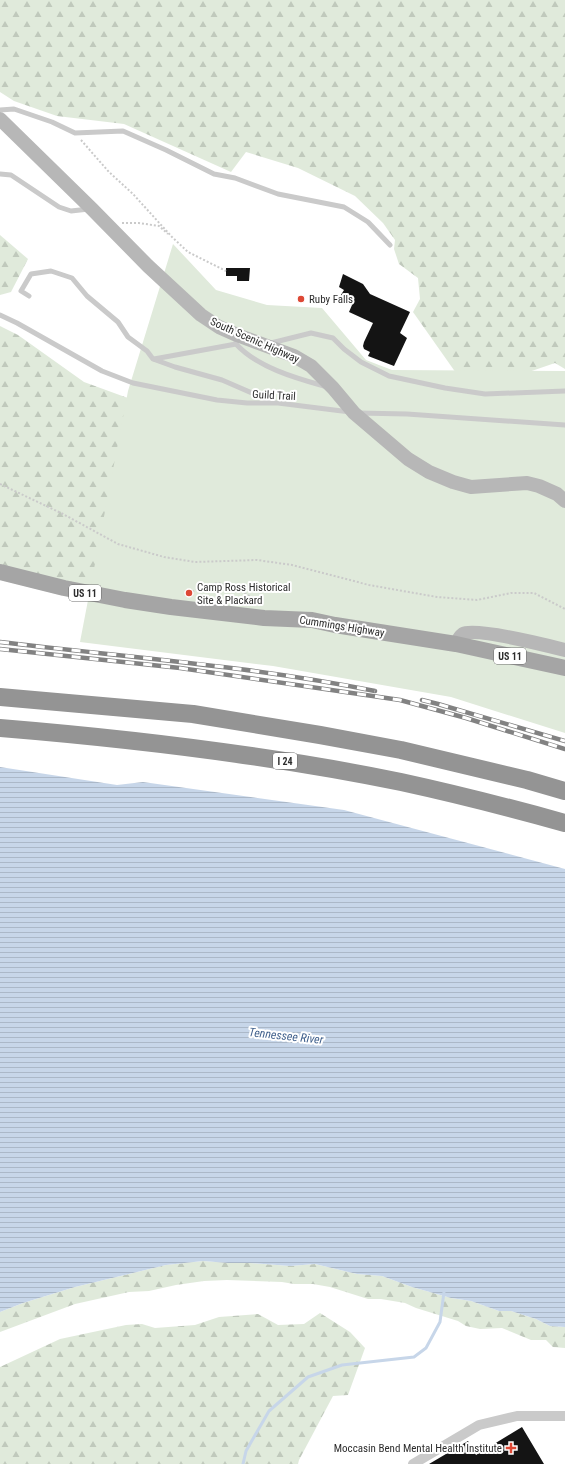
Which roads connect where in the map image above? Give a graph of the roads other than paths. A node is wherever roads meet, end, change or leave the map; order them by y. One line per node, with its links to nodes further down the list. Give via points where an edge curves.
1 (0, 110): 5 (lane, via 14,109 75,133 123,131 214,174 234,178 278,194 344,207 368,222)
2 (0, 119): 4 (main road, South Scenic Highway)
3 (0, 174): 4 (lane, via 11,175 59,207 71,211)
4 (92, 209): 8 (main road, South Scenic Highway, via 196,311)
5 (390, 245)
6 (29, 296): 10 (lane, via 21,291 31,274 51,271 72,278 87,296 118,322 128,337 147,351)
7 (0, 315): 13 (lane, Guild Trail, via 102,371 133,383 217,400)
8 (237, 340): 9 (main road, South Scenic Highway); 10 (lane); 11 (lane, via 244,353 257,361 307,381)
9 (267, 345): 11 (main road, South Scenic Highway, via 311,366); 12 (lane, via 311,333 333,338 361,362 389,376 485,394)
10 (153, 359): 13 (lane, via 222,380)
11 (333, 388): 14 (main road, South Scenic Highway)
12 (565, 391)
13 (278, 403): 14 (lane, Guild Trail)
14 (354, 412): 15 (lane, Guild Trail); 16 (main road, South Scenic Highway, via 408,459 440,478 471,487 527,483 557,494)
15 (565, 425)
16 (565, 501)
17 (0, 572): 18 (main road, Cummings Highway / US 11, via 94,595 169,607 264,618 312,620)
18 (456, 644): 19 (main road, via 464,634 472,632 516,638); 20 (main road, Cummings Highway / US 11)
19 (565, 650)
20 (565, 668)
21 (0, 697): 23 (highway, via 193,714 401,750)
22 (0, 728): 24 (highway, I 24, via 191,747 288,762 401,782)
23 (565, 790)
24 (565, 823)
25 (565, 1416): 26 (street, via 517,1416 479,1425)
26 (413, 1464)

